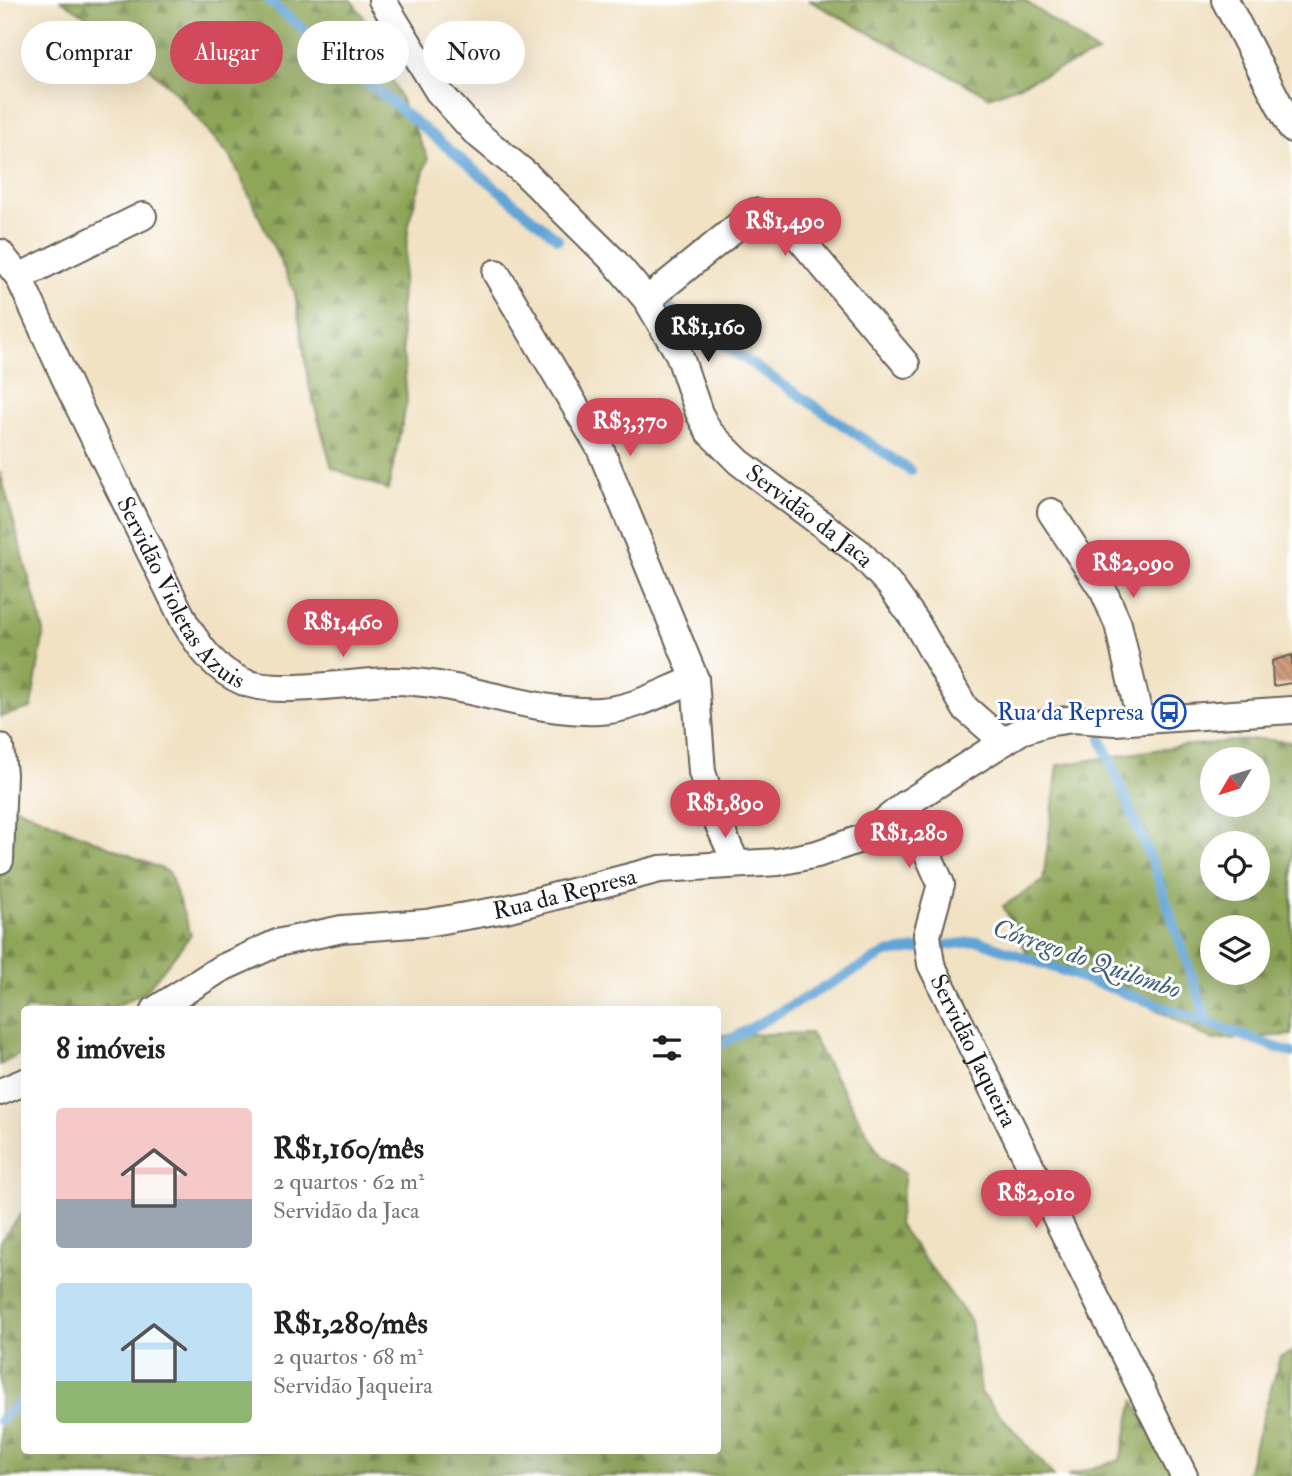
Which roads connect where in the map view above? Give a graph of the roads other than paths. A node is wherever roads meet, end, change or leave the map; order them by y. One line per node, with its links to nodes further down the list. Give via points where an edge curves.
1 (382, 0): 8 (street, Servidão da Jaca, via 438,91 475,132 526,174 604,251)
2 (1225, 0): 3 (street)
3 (1292, 129)
4 (143, 216): 7 (street)
5 (0, 253): 7 (street, Servidão Violetas Azuis)
6 (496, 273): 11 (street, via 600,448)
7 (19, 277): 11 (street, Servidão Violetas Azuis, via 185,623 220,670 246,683 270,687 433,683 570,711 628,706)
8 (647, 300): 9 (street, via 755,212 784,220); 14 (street, Servidão da Jaca, via 679,354 709,432 739,462 860,553 914,619 965,708)
9 (906, 365)
10 (1051, 512): 13 (street, via 1097,580 1118,624)
11 (695, 679): 18 (street, via 702,772)
12 (1292, 710): 13 (street, Rua da Represa)
13 (1139, 720): 14 (street, Rua da Represa, via 1046,723)
14 (1004, 742): 16 (street, Rua da Represa)
15 (0, 747): 17 (street)
16 (906, 804): 18 (street, Rua da Represa, via 863,838 817,854 778,862); 22 (street, Servidão Jaqueira, via 941,884 928,935 931,964)
17 (0, 860)
18 (736, 863): 19 (street, Rua da Represa, via 660,869 506,909 426,923 342,929 277,943 220,969)
19 (161, 1006)
20 (21, 1083): 21 (street)
21 (0, 1091)
22 (1184, 1476)

